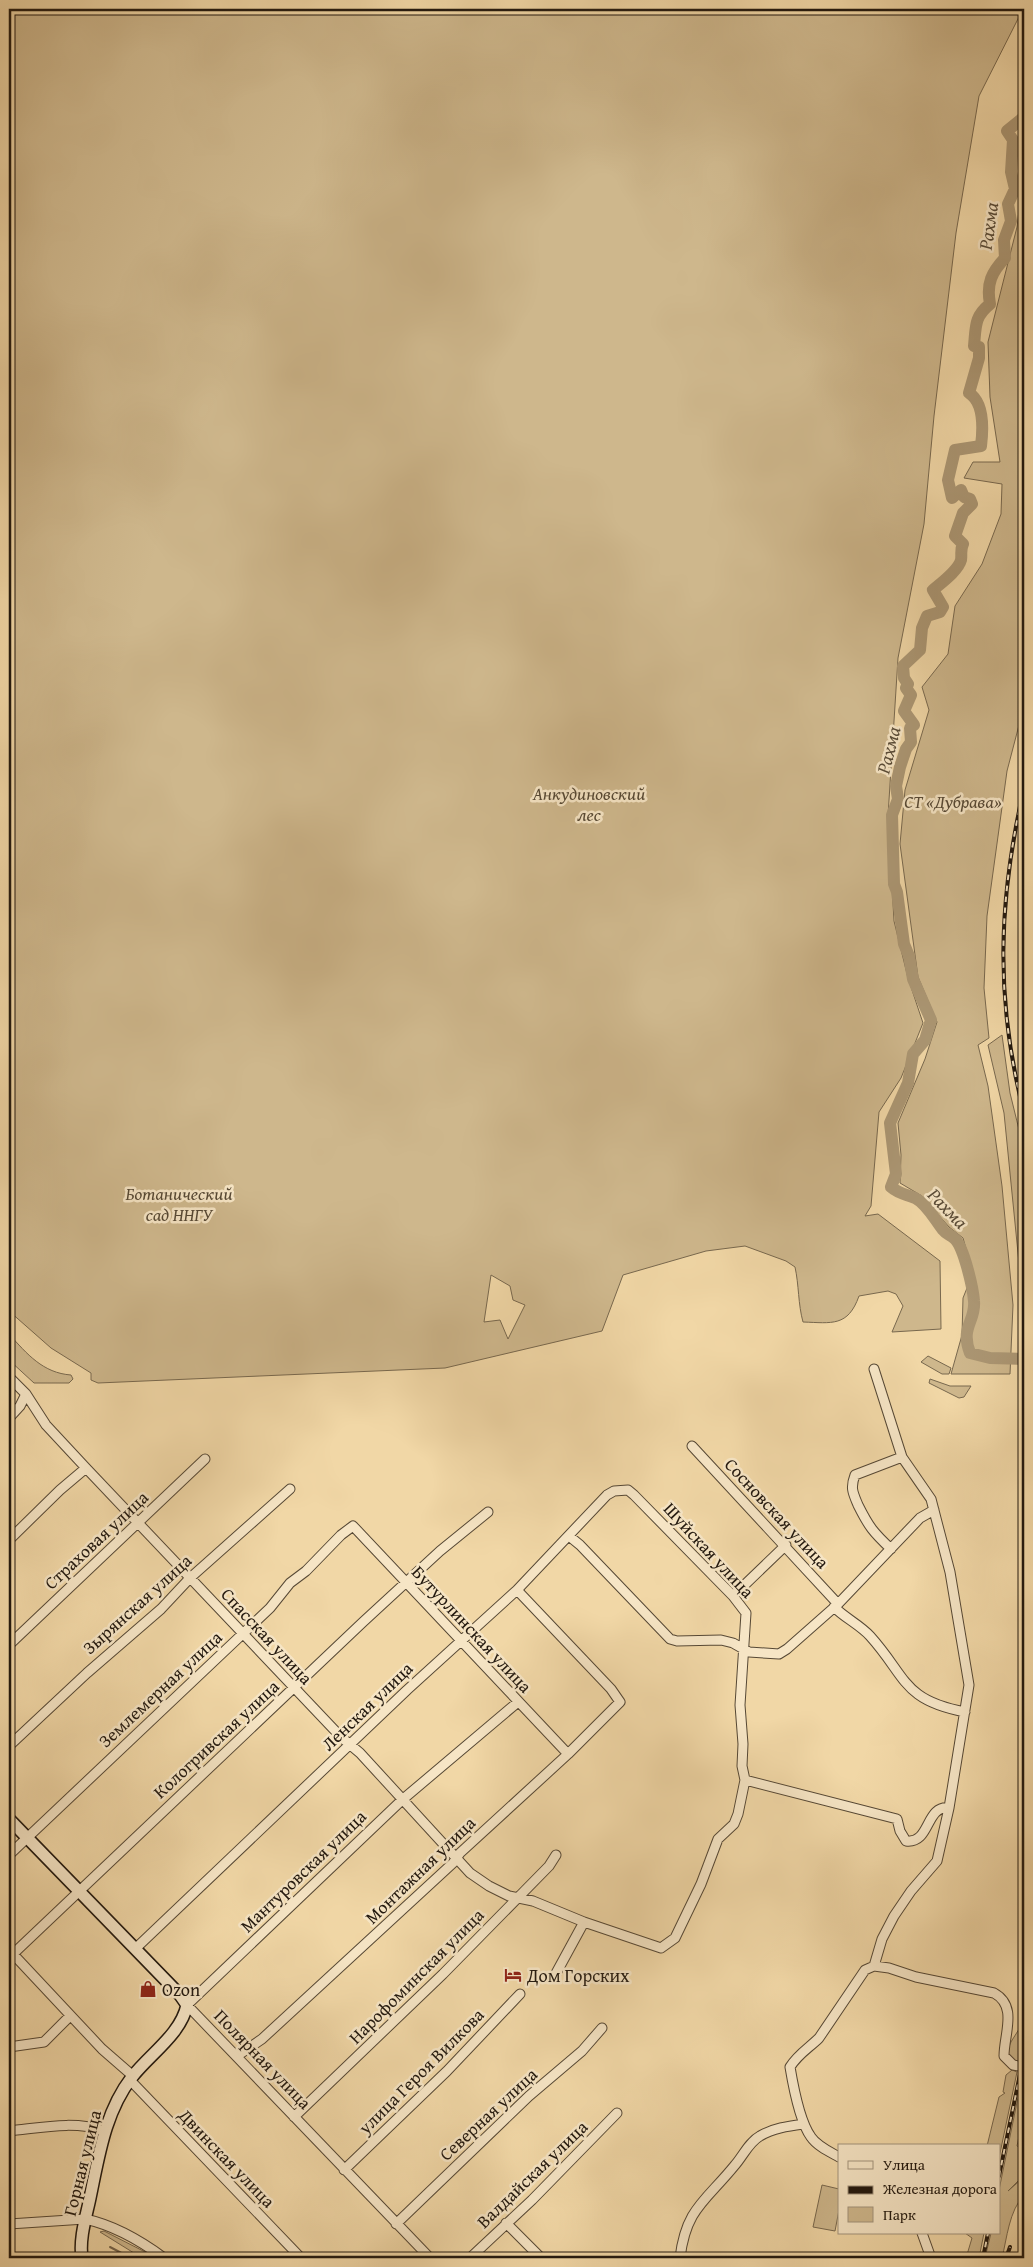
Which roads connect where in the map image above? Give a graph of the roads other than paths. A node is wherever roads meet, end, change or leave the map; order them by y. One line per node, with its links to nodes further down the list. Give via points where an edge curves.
1 (874, 1369): 6 (street)
2 (9, 1377): 3 (street, Спасская улица)
3 (26, 1394): 4 (street); 8 (street, Спасская улица, via 46,1424)
4 (9, 1418)
5 (692, 1446): 17 (street, Сосновская улица)
6 (902, 1457): 11 (street, via 931,1499); 18 (street, via 855,1475 851,1485 863,1518)
7 (206, 1459): 13 (street, Страховая улица)
8 (86, 1468): 13 (street, Спасская улица); 16 (street)
9 (290, 1489): 19 (street, Зырянская улица)
10 (622, 1489): 15 (street, Ленская улица, via 607,1495); 22 (street, Шуйская улица, via 634,1494)
11 (934, 1510): 18 (street, via 920,1518); 30 (street, via 950,1572 969,1685)
12 (488, 1512): 20 (street, Кологривская улица)
13 (140, 1523): 19 (street, Спасская улица); 26 (street, Страховая улица)
14 (353, 1526): 20 (street, Бутурлинская улица); 24 (street, Землемерная улица, via 290,1583 270,1608)
15 (569, 1536): 21 (street, Ленская улица); 27 (street, via 670,1639 721,1640)
16 (9, 1540)
17 (786, 1545): 22 (street); 23 (street, Сосновская улица)
18 (891, 1549): 23 (street)
19 (190, 1578): 24 (street, Спасская улица); 32 (street, Зырянская улица, via 161,1609 87,1672)
20 (407, 1582): 25 (street, Бутурлинская улица); 28 (street, Кологривская улица)
21 (517, 1590): 25 (street, Ленская улица); 33 (street, Монтажная улица, via 612,1689 620,1702)
22 (733, 1596): 27 (street, Шуйская улица, via 748,1621)
23 (836, 1605): 27 (street, via 779,1654 749,1652); 30 (street, Сосновская улица, via 843,1616 864,1630 915,1694 936,1705)
24 (243, 1633): 28 (street, Спасская улица); 38 (street, Землемерная улица)
25 (461, 1641): 29 (street, Бутурлинская улица); 31 (street, Ленская улица)
26 (9, 1645)
27 (742, 1648): 34 (street, Шуйская улица, via 740,1705)
28 (294, 1688): 31 (street, Спасская улица); 42 (street, Кологривская улица)
29 (518, 1702): 33 (street, Бутурлинская улица); 35 (street, Мантуровская улица)
30 (965, 1712): 36 (street)
31 (350, 1745): 35 (street, Спасская улица); 46 (street, Ленская улица)
32 (9, 1746)
33 (568, 1754): 41 (street, Монтажная улица)
34 (745, 1780): 36 (street, via 897,1820 906,1842 922,1836 939,1808); 45 (street, Шуйская улица, via 734,1824 718,1839 675,1938)
35 (402, 1800): 41 (street, Спасская улица); 51 (street, Мантуровская улица)
36 (949, 1808): 48 (street, via 937,1861 894,1916)
37 (9, 1818): 38 (main road, Полярная улица)
38 (28, 1837): 39 (street, Землемерная улица); 42 (main road, Полярная улица)
39 (9, 1854)
40 (556, 1855): 43 (street, Нарофоминская улица)
41 (456, 1859): 43 (street, Спасская улица, via 478,1879 508,1896); 55 (street, Монтажная улица, via 262,2039)
42 (78, 1890): 46 (main road, Полярная улица); 47 (street, Кологривская улица)
43 (518, 1897): 44 (street, Спасская улица); 59 (street, Нарофоминская улица)
44 (584, 1922): 45 (street, Спасская улица); 49 (street)
45 (661, 1948)
46 (135, 1949): 51 (main road, Полярная улица)
47 (11, 1954): 52 (street, Двинская улица)
48 (874, 1966): 56 (street, via 994,1993 1003,1998 1009,2012 1004,2056 1007,2061); 60 (street, via 865,1970 819,2038 790,2066)
49 (554, 1977)
50 (520, 1994): 64 (street, улица Героя Вилкова, via 447,2071)
51 (187, 2005): 55 (street, Полярная улица); 57 (main road, Мантуровская улица, via 181,2022)
52 (70, 2016): 54 (street, via 44,2042); 57 (street, Двинская улица)
53 (602, 2028): 68 (street, Северная улица)
54 (9, 2047)
55 (237, 2056): 59 (street, Полярная улица)
56 (1024, 2067)
57 (132, 2078): 62 (main road, Горная улица); 72 (street, Двинская улица)
58 (617, 2113): 66 (street, Валдайская улица)
59 (294, 2117): 64 (street, Полярная улица)
60 (804, 2124): 63 (street, via 811,2138); 76 (street, via 773,2130 753,2140 694,2211 686,2228)
61 (9, 2131): 62 (street, via 72,2125)
62 (104, 2131): 65 (main road, Горная улица)
63 (838, 2156)
64 (344, 2170): 68 (street, Полярная улица)
65 (85, 2219): 67 (street); 70 (main road, Горная улица); 71 (street, via 132,2238)
66 (506, 2223): 74 (street, Валдайская улица); 75 (street)
67 (9, 2224)
68 (396, 2224): 73 (street, Полярная улица)
69 (922, 2234): 77 (street)
70 (82, 2258)
71 (164, 2258)
72 (301, 2258)
73 (430, 2258)
74 (470, 2258)
75 (541, 2258)
76 (680, 2258)
77 (931, 2258)

